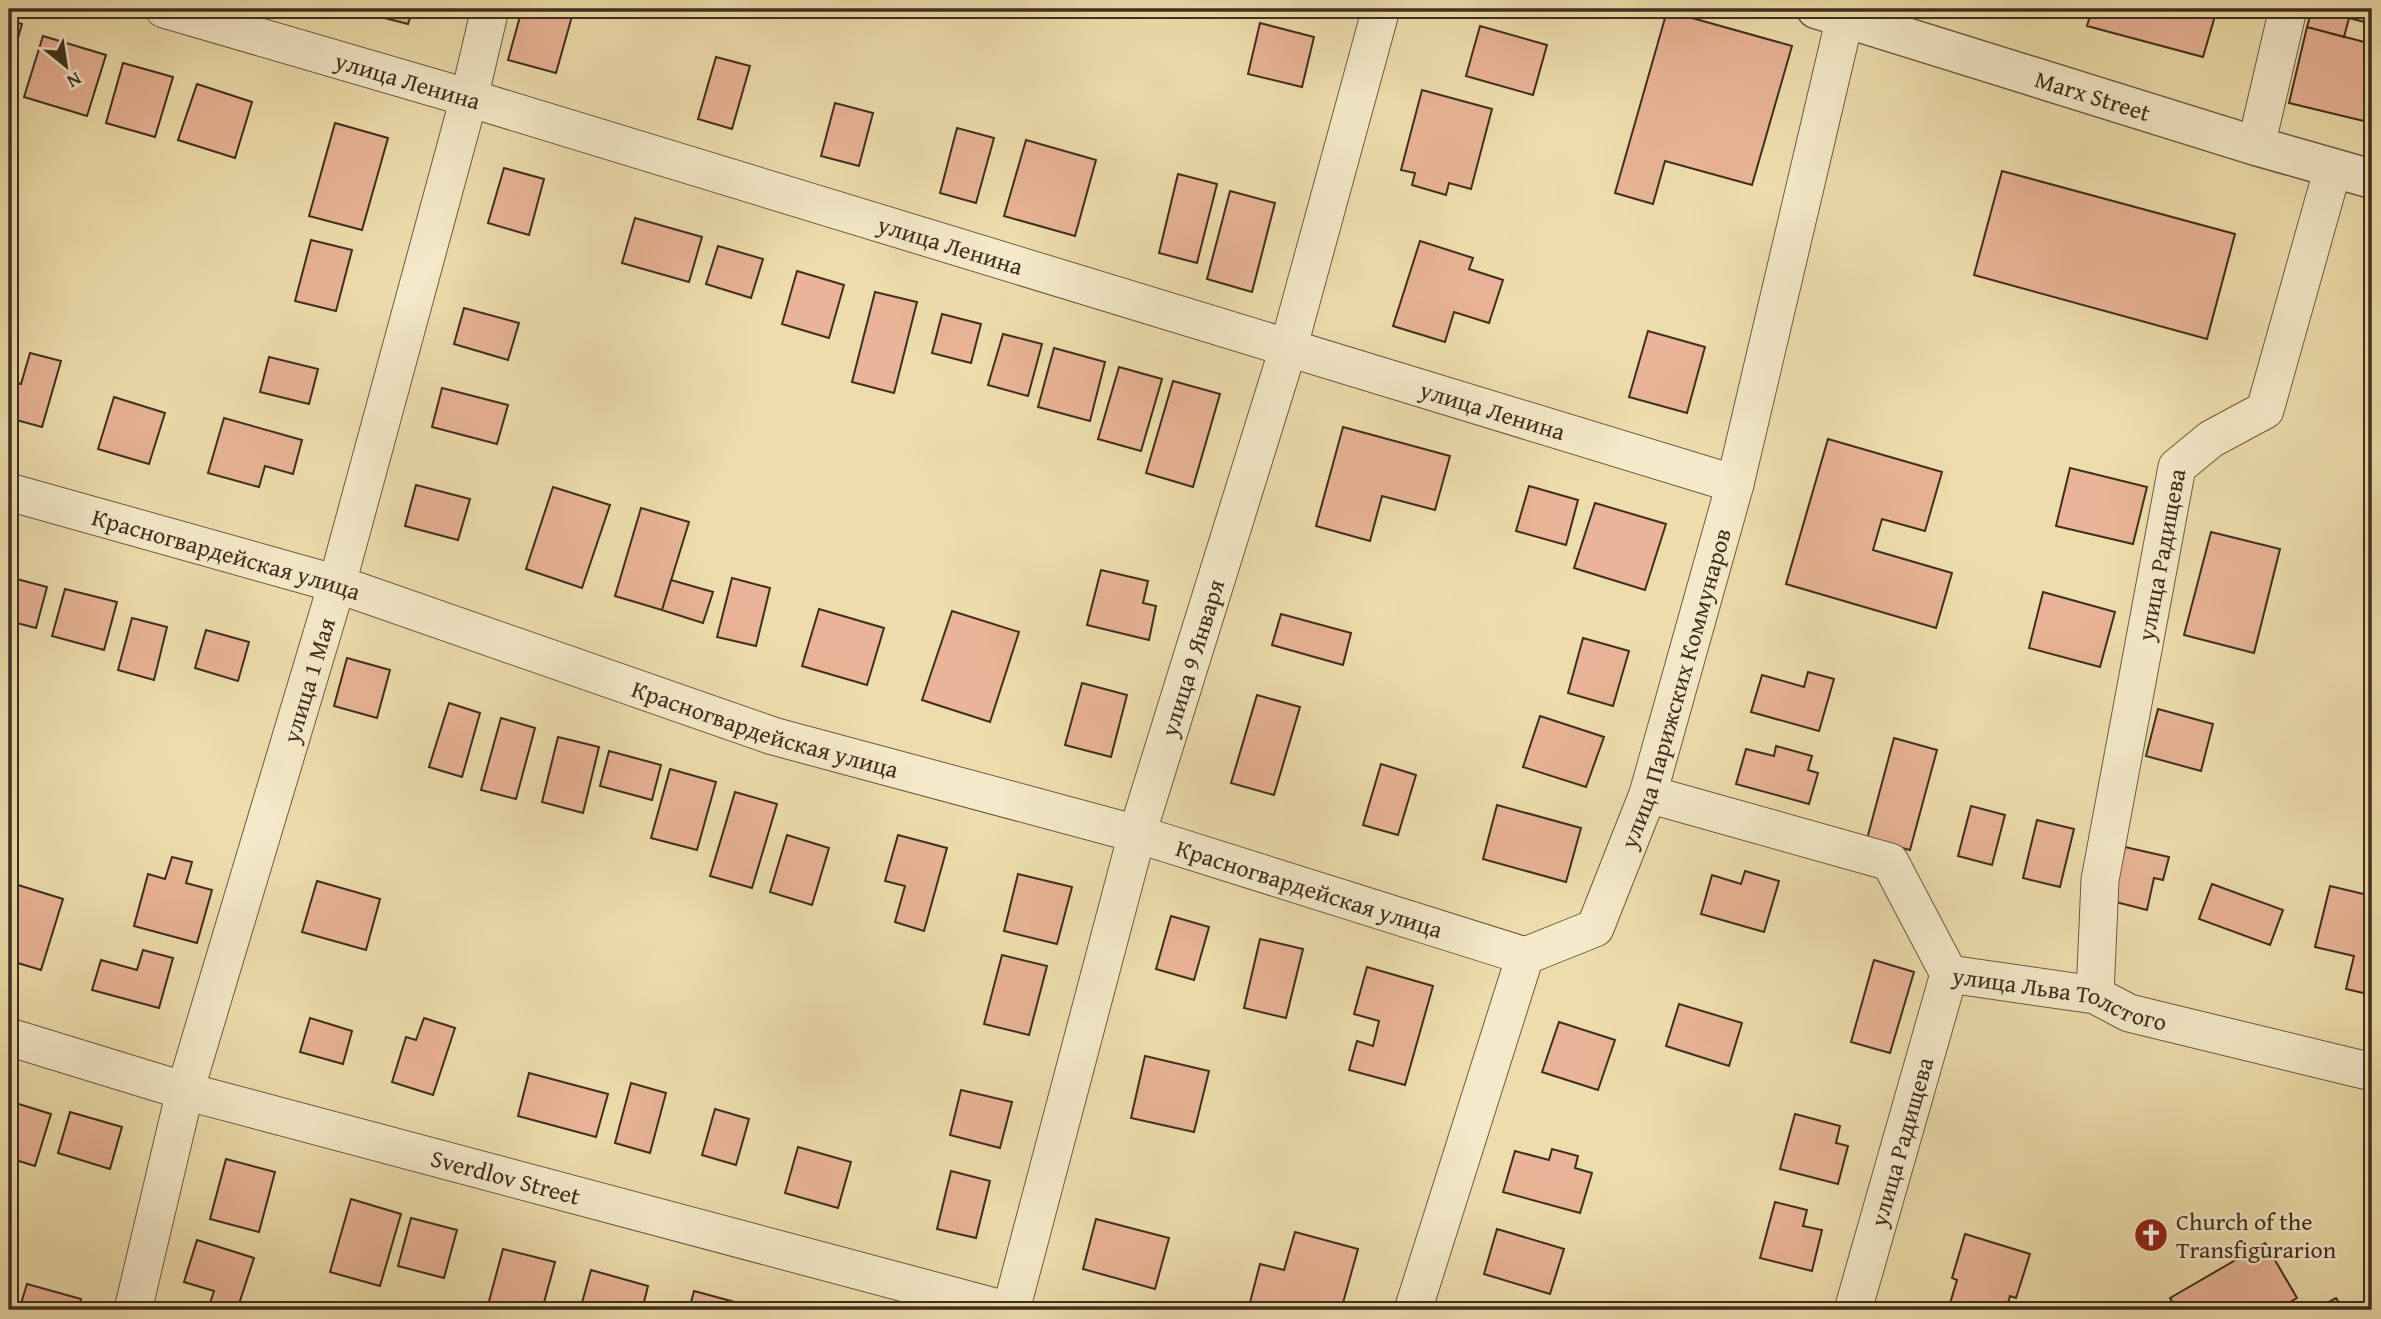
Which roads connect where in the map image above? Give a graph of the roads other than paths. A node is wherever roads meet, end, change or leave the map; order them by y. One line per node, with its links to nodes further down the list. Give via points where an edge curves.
1 (164, 9): 6 (street, улица Ленина)
2 (489, 9): 6 (street, улица 1 Мая)
3 (1381, 9): 10 (street, улица 9 Января)
4 (2288, 9): 7 (street)
5 (1836, 12): 7 (street, Marx Street); 11 (street, улица Парижских Коммунаров)
6 (469, 98): 10 (street, улица Ленина); 13 (street, улица 1 Мая)
7 (2256, 146): 8 (street, Marx Street)
8 (2333, 168): 9 (street, Marx Street); 18 (street, улица Радищева, via 2265,410 2211,439 2177,467 2099,880)
9 (2372, 179)
10 (1288, 349): 11 (street, улица Ленина); 15 (street, улица 9 Января)
11 (1735, 484): 14 (street, улица Парижских Коммунаров)
12 (9, 492): 13 (street, Красногвардейская улица)
13 (337, 584): 15 (street, Красногвардейская улица, via 773,736); 21 (street, улица 1 Мая)
14 (1648, 794): 16 (street, улица Парижских Коммунаров, via 1595,928); 17 (street, улица Льва Толстого, via 1890,862)
15 (1137, 834): 16 (street, Красногвардейская улица); 23 (street, улица 9 Января)
16 (1525, 956): 24 (street)
17 (1949, 974): 18 (street, улица Льва Толстого); 25 (street, улица Радищева)
18 (2095, 995): 20 (street, улица Льва Толстого, via 2129,1013)
19 (9, 1037): 21 (street, Sverdlov Street)
20 (2372, 1072)
21 (185, 1091): 22 (street, улица 1 Мая); 23 (street, Sverdlov Street)
22 (133, 1310)
23 (1008, 1310)
24 (1413, 1310)
25 (1853, 1310)

